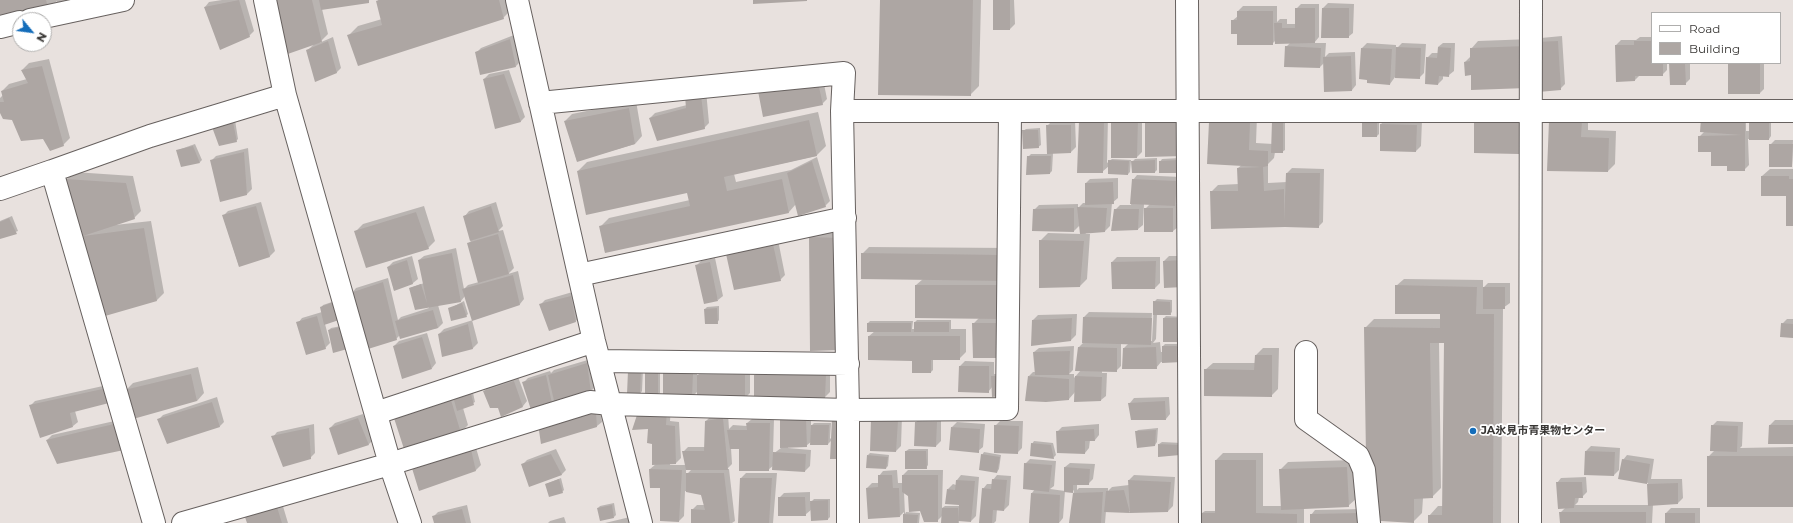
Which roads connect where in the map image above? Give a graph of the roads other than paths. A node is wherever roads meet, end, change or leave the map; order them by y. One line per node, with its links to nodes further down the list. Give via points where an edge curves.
1 (123, 0): 6 (street)
2 (265, 0): 9 (street)
3 (517, 0): 10 (street)
4 (1186, 0): 11 (street)
5 (1531, 0): 13 (street)
6 (52, 15)
7 (12, 24): 8 (street)
8 (0, 27)
9 (285, 95): 16 (street, via 150,136); 25 (street)
10 (540, 103): 12 (street, via 844,72); 19 (street)
11 (1188, 110): 13 (street); 15 (street); 32 (street)
12 (842, 111): 15 (street); 18 (street)
13 (1532, 111): 14 (street); 34 (street)
14 (1793, 111)
15 (1010, 112): 24 (street, via 1006,409)
16 (52, 171): 17 (street); 27 (street)
17 (0, 189)
18 (845, 218): 19 (street); 22 (street)
19 (579, 275): 20 (street)
20 (597, 351): 22 (street); 23 (street); 25 (street)
21 (1306, 352): 33 (street, via 1306,419 1358,456 1364,470)
22 (848, 364): 24 (street)
23 (611, 404): 24 (street); 26 (street, via 590,402); 30 (street)
24 (848, 410): 31 (street)
25 (376, 413): 26 (street)
26 (390, 464): 28 (street); 29 (street)
27 (154, 523)
28 (183, 523)
29 (410, 523)
30 (641, 523)
31 (848, 523)
32 (1190, 523)
33 (1369, 523)
34 (1530, 523)

